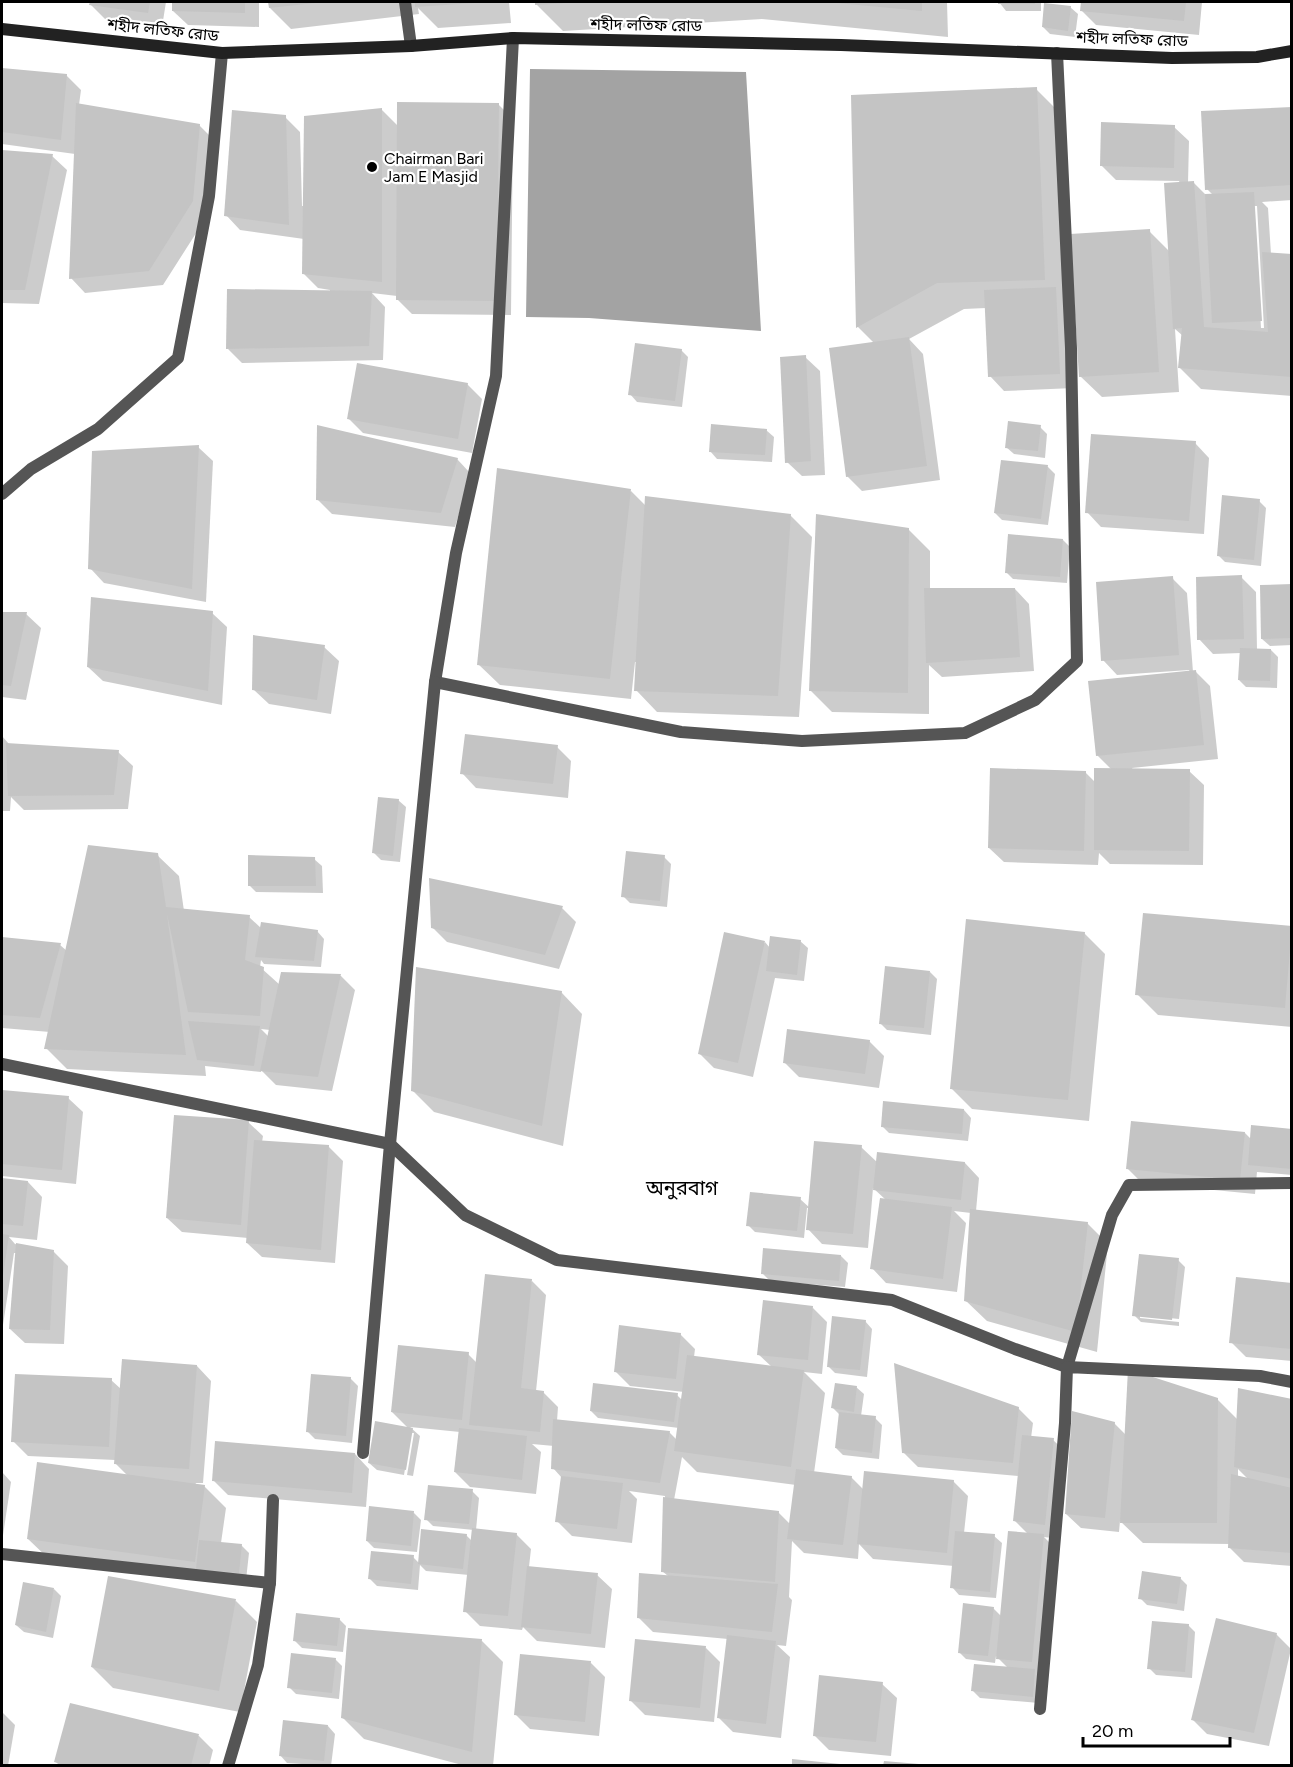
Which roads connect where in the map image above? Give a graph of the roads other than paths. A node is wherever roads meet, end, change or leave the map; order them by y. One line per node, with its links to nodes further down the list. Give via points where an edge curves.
1 (405, 2): 4 (street)
2 (2, 29): 6 (street, শহীদ লতিফ রোড)
3 (513, 38): 4 (street, শহীদ লতিফ রোড); 7 (street, শহীদ লতিফ রোড); 9 (street, via 496,376 456,553)
4 (411, 46): 6 (street, শহীদ লতিফ রোড)
5 (1292, 51): 7 (street, শহীদ লতিফ রোড, via 1257,57 1172,58)
6 (222, 53): 8 (street, via 209,196 178,358 98,429 30,469)
7 (1057, 53): 9 (street, via 1071,348 1077,661 1035,700 965,733 802,741 681,732)
8 (2, 494)
9 (435, 682): 11 (street)
10 (2, 1064): 11 (street)
11 (390, 1144): 13 (street, via 465,1215 557,1260 892,1300); 15 (street)
12 (1292, 1183): 13 (street, via 1129,1185 1112,1215)
13 (1067, 1367): 14 (street, via 1260,1376); 19 (street)
14 (1292, 1382)
15 (363, 1453)
16 (273, 1500): 18 (street)
17 (2, 1554): 18 (street)
18 (270, 1583): 20 (street, via 258,1665)
19 (1040, 1709)
20 (228, 1766)

